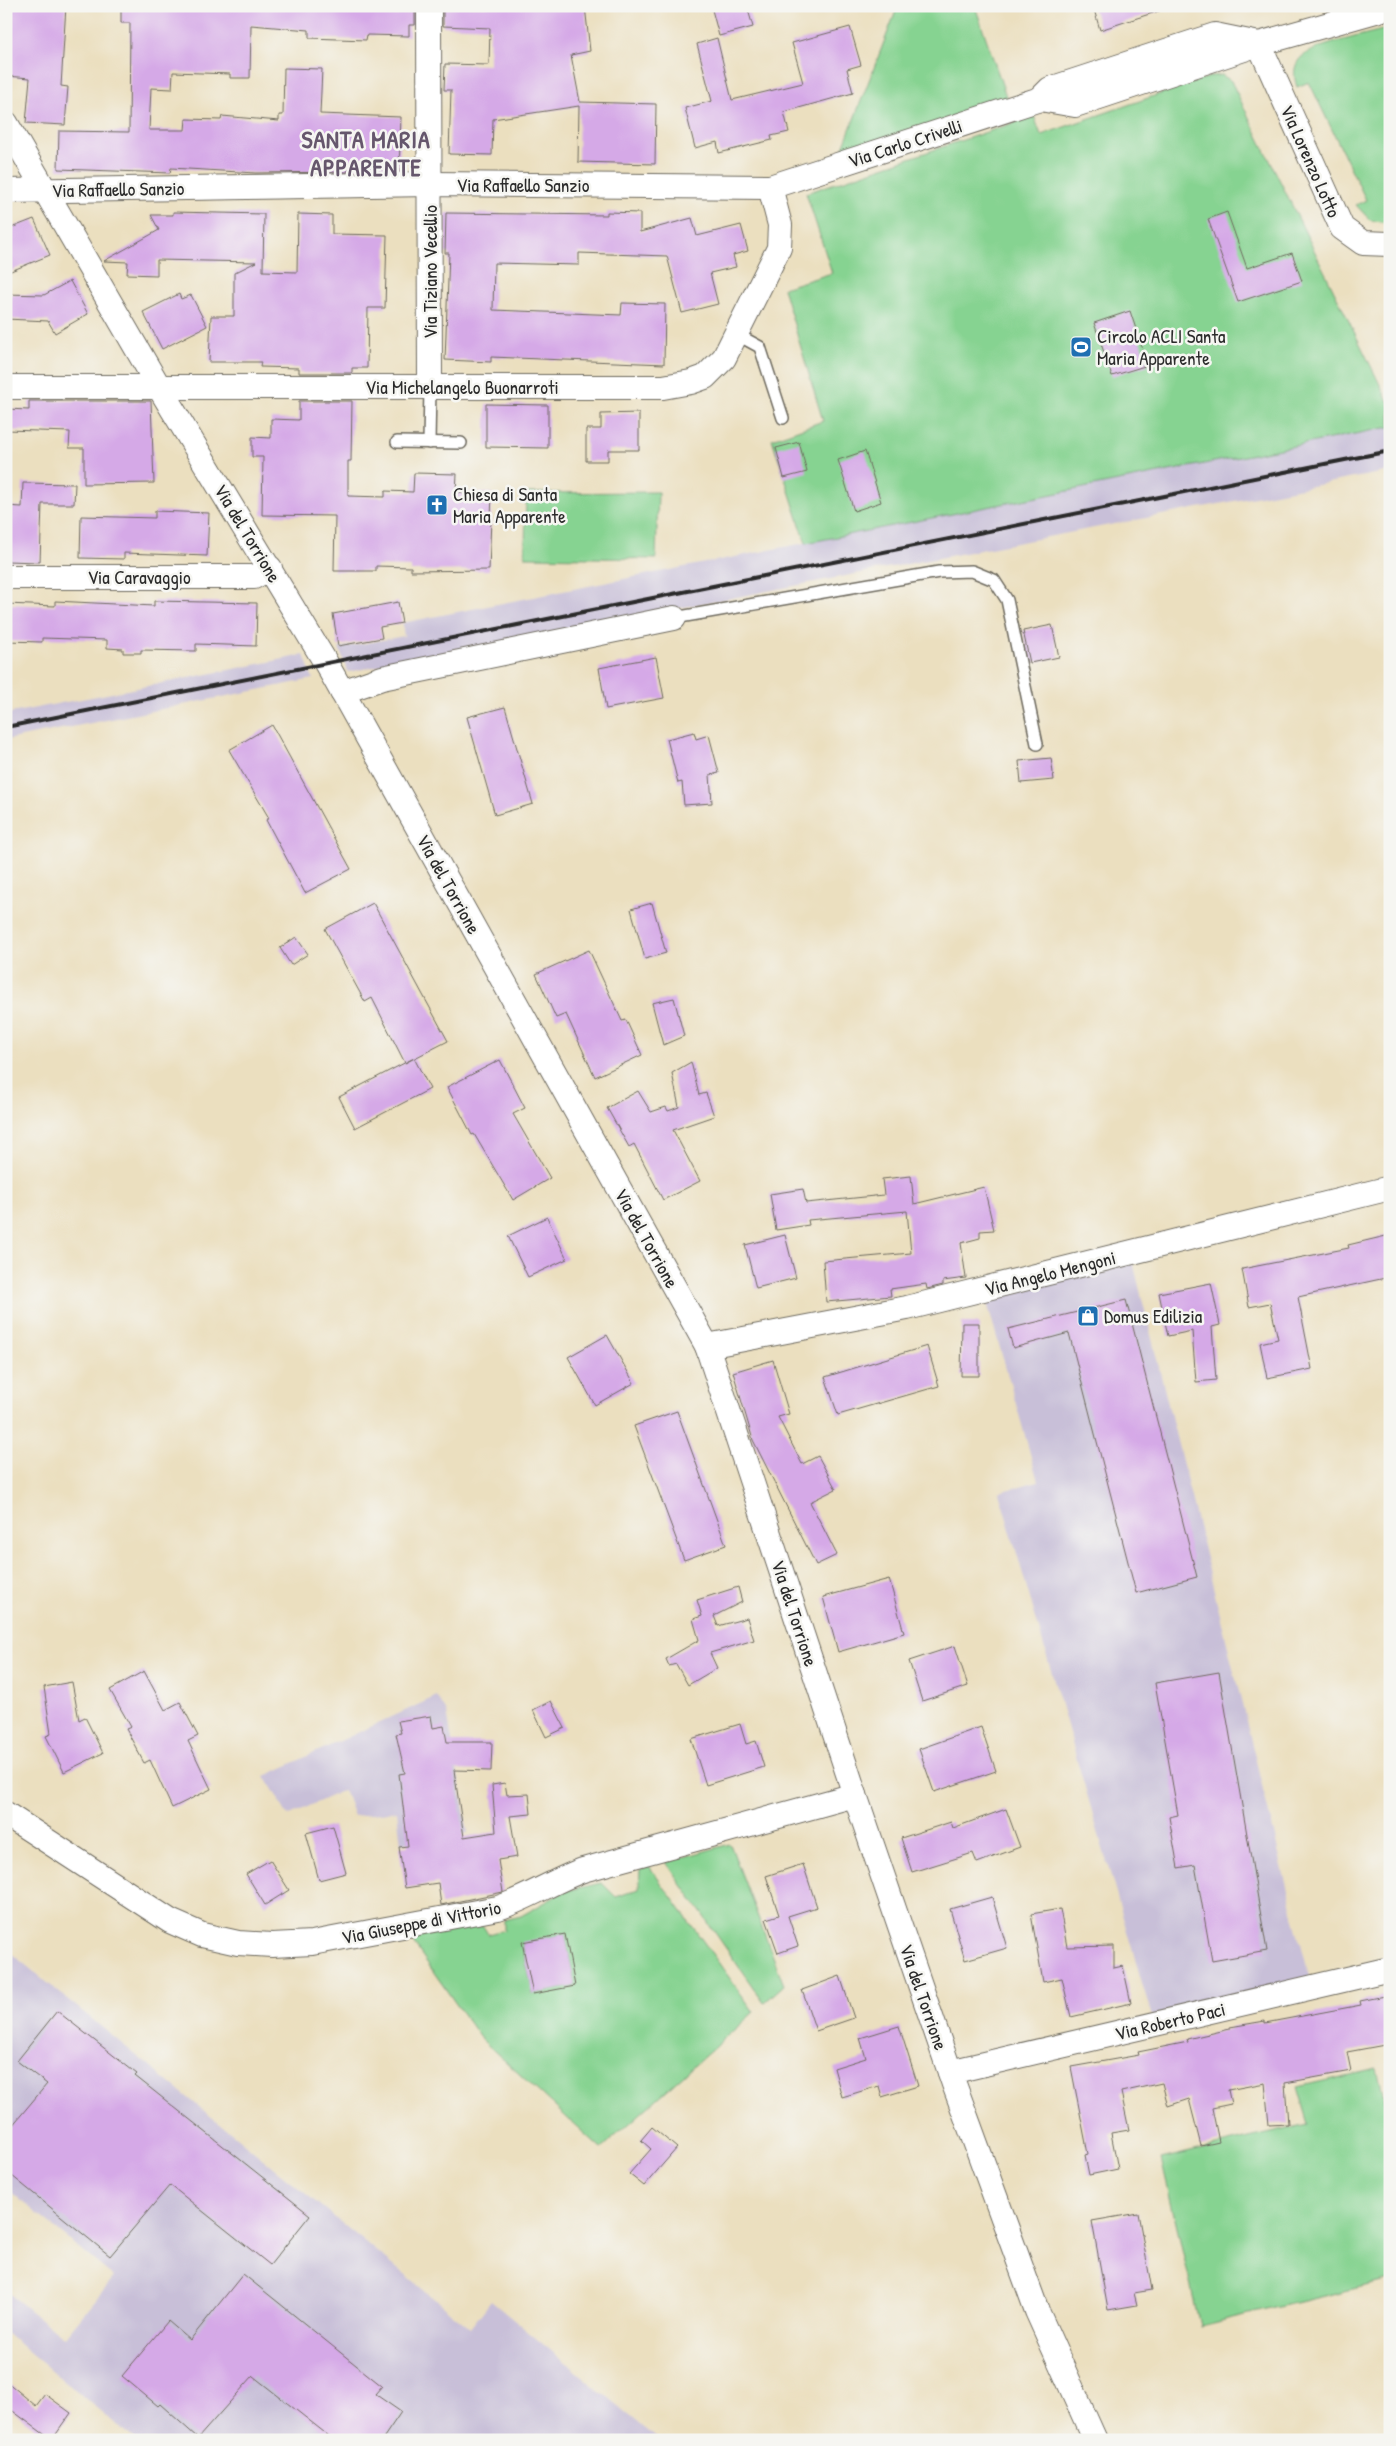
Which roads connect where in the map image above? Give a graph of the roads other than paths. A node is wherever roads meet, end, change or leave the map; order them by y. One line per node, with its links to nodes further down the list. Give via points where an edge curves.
1 (430, 6): 5 (street, Via Tiziano Vecellio)
2 (1390, 7): 3 (street, Via Carlo Crivelli)
3 (1259, 44): 6 (street, Via Carlo Crivelli, via 1075,105 1040,99); 9 (street, Via Lorenzo Lotto, via 1342,228 1363,243)
4 (6, 124): 8 (street, Via del Torrione)
5 (430, 184): 6 (street, Via Raffaello Sanzio); 8 (street, Via Raffaello Sanzio); 13 (street, Via Tiziano Vecellio)
6 (770, 188): 10 (street, Via Michelangelo Buonarroti, via 780,225 778,248)
7 (6, 190): 8 (street, Via Raffaello Sanzio)
8 (46, 190): 12 (street, Via del Torrione)
9 (1390, 244)
10 (736, 334): 13 (street, Via Michelangelo Buonarroti, via 724,358 705,377 678,385); 14 (lane, via 760,347)
11 (6, 387): 12 (street, Via Michelangelo Buonarroti)
12 (160, 387): 13 (street, Via Michelangelo Buonarroti); 18 (street, Via del Torrione)
13 (430, 387): 16 (lane)
14 (783, 418)
15 (397, 442): 16 (lane)
16 (429, 442): 17 (lane)
17 (461, 443)
18 (270, 568): 19 (street, Via Caravaggio, via 254,577); 21 (street, Via del Torrione)
19 (6, 578)
20 (674, 618): 21 (street, via 382,678); 22 (lane, via 900,577 972,571 994,580 1007,600)
21 (342, 692): 24 (street, Via del Torrione)
22 (1036, 744)
23 (1390, 1188): 24 (street, Via Angelo Mengoni, via 906,1308)
24 (707, 1346): 25 (street, Via del Torrione)
25 (855, 1795): 26 (street, Via Giuseppe di Vittorio, via 583,1870 561,1878 518,1902 498,1908 312,1943 272,1945 211,1937 170,1921); 28 (street, Via del Torrione)
26 (6, 1814)
27 (1390, 1969): 28 (street, Via Roberto Paci)
28 (950, 2072): 29 (street, Via del Torrione, via 1037,2311)
29 (1095, 2440)

